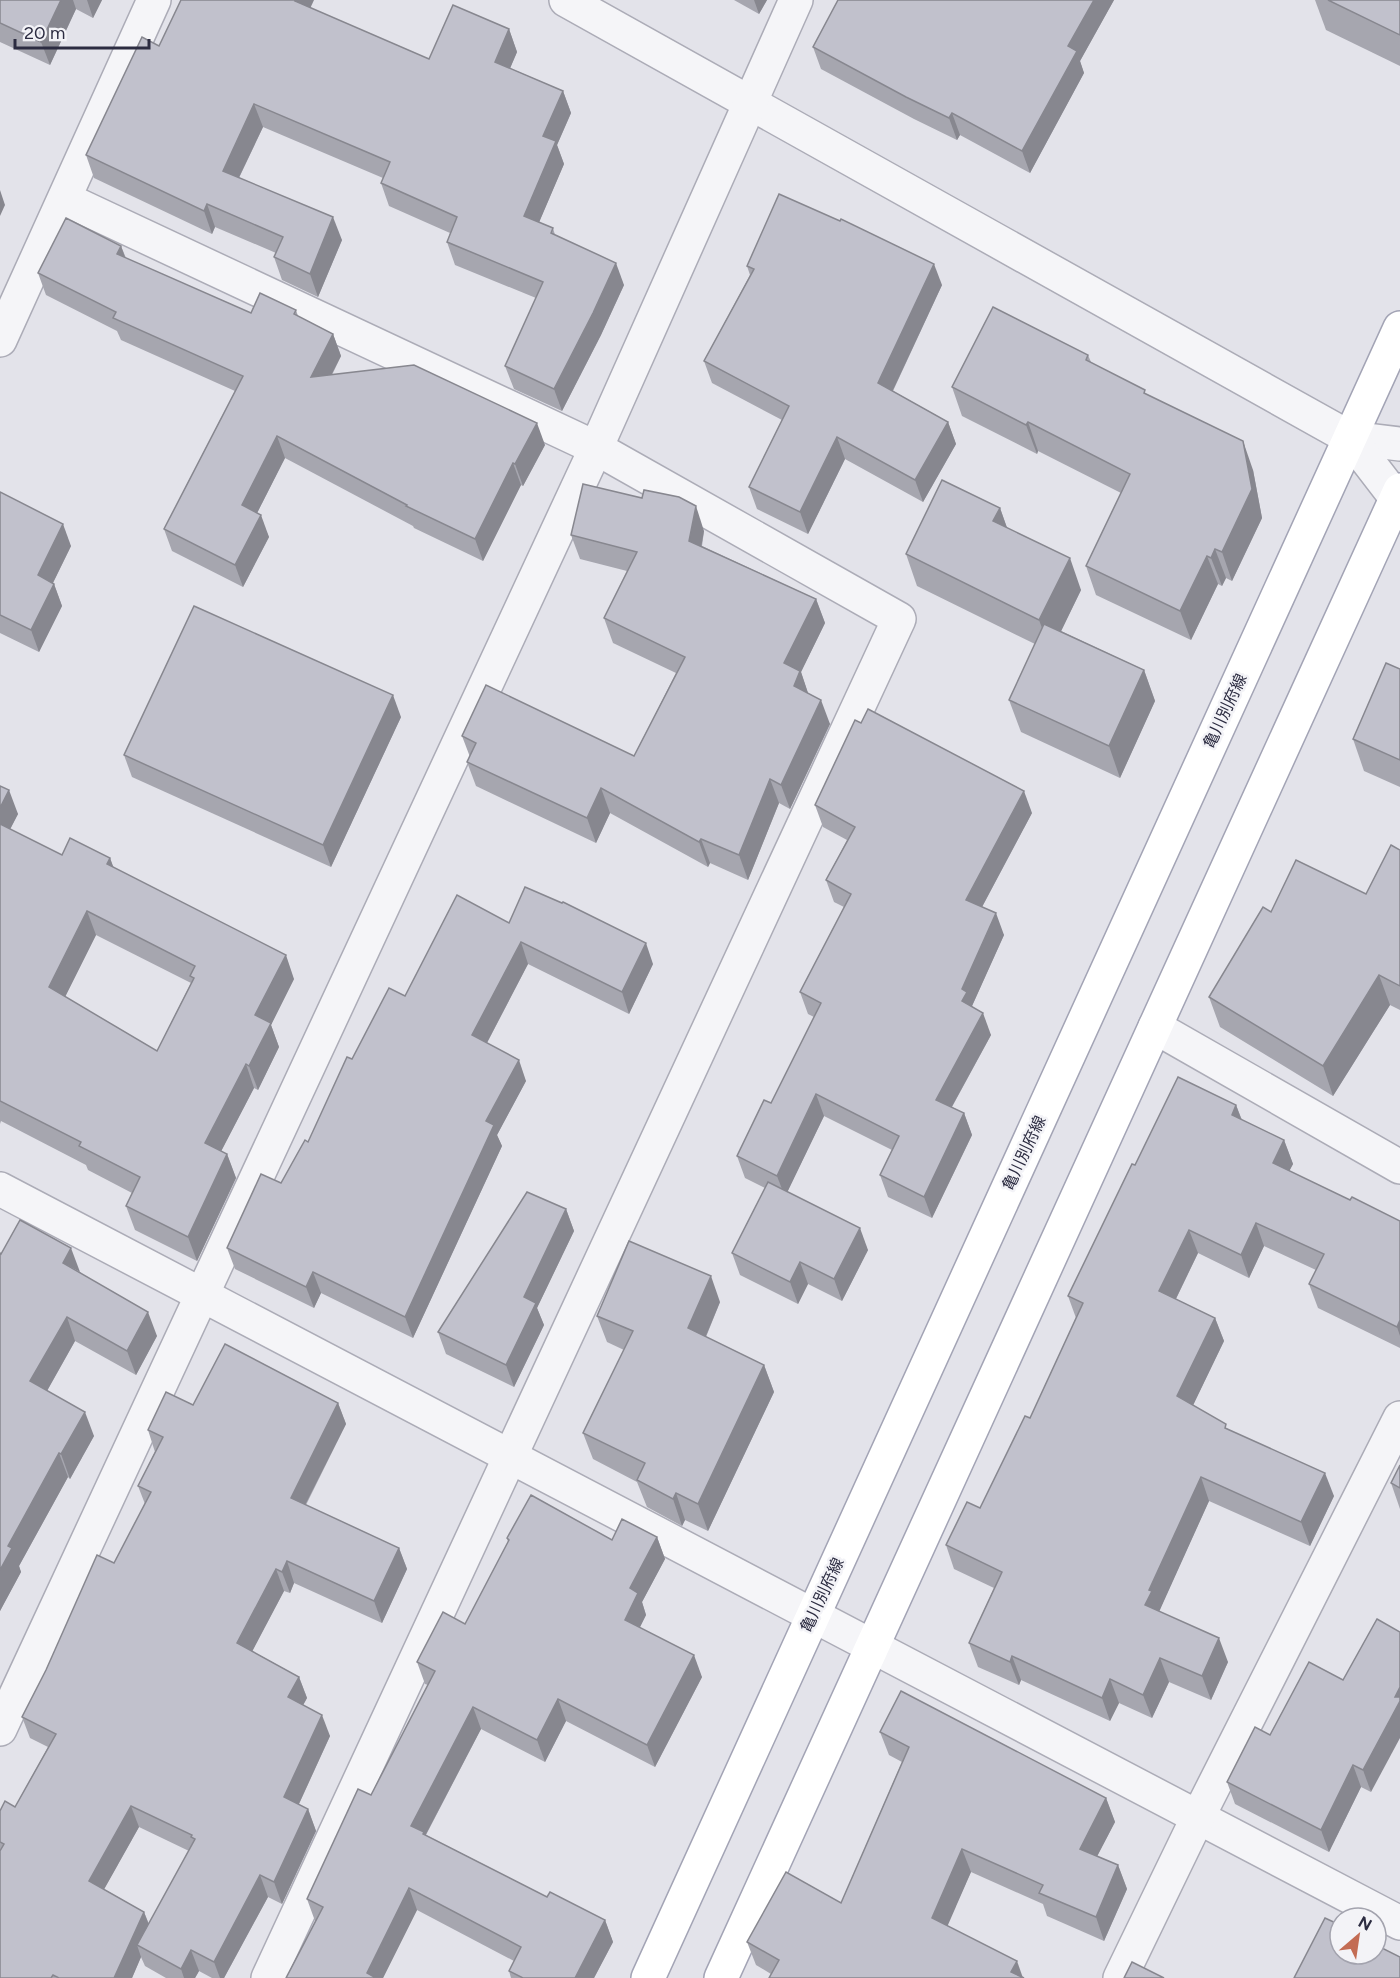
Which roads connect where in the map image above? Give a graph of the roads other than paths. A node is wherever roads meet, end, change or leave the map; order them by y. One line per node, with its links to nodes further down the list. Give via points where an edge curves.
1 (154, 0): 5 (street)
2 (566, 0): 4 (street)
3 (796, 0): 4 (street)
4 (750, 102): 8 (street); 10 (street)
5 (65, 199): 7 (street); 10 (street)
6 (1400, 328): 8 (main road, 亀川別府線)
7 (0, 340)
8 (1350, 438): 9 (street); 11 (street); 18 (main road, 亀川別府線)
9 (1400, 444)
10 (596, 448): 15 (street); 17 (street, via 899,619)
11 (1399, 497): 12 (main road)
12 (1155, 1027): 13 (street); 19 (main road)
13 (1400, 1167)
14 (0, 1189): 15 (street)
15 (202, 1294): 17 (street); 20 (street)
16 (1400, 1418): 21 (street)
17 (510, 1455): 18 (street); 23 (street)
18 (813, 1614): 19 (street); 24 (main road, 亀川別府線)
19 (872, 1646): 21 (street); 25 (main road)
20 (0, 1729)
21 (1198, 1817): 22 (street); 26 (street)
22 (1400, 1923)
23 (268, 1978)
24 (648, 1978)
25 (720, 1978)
26 (1120, 1978)

